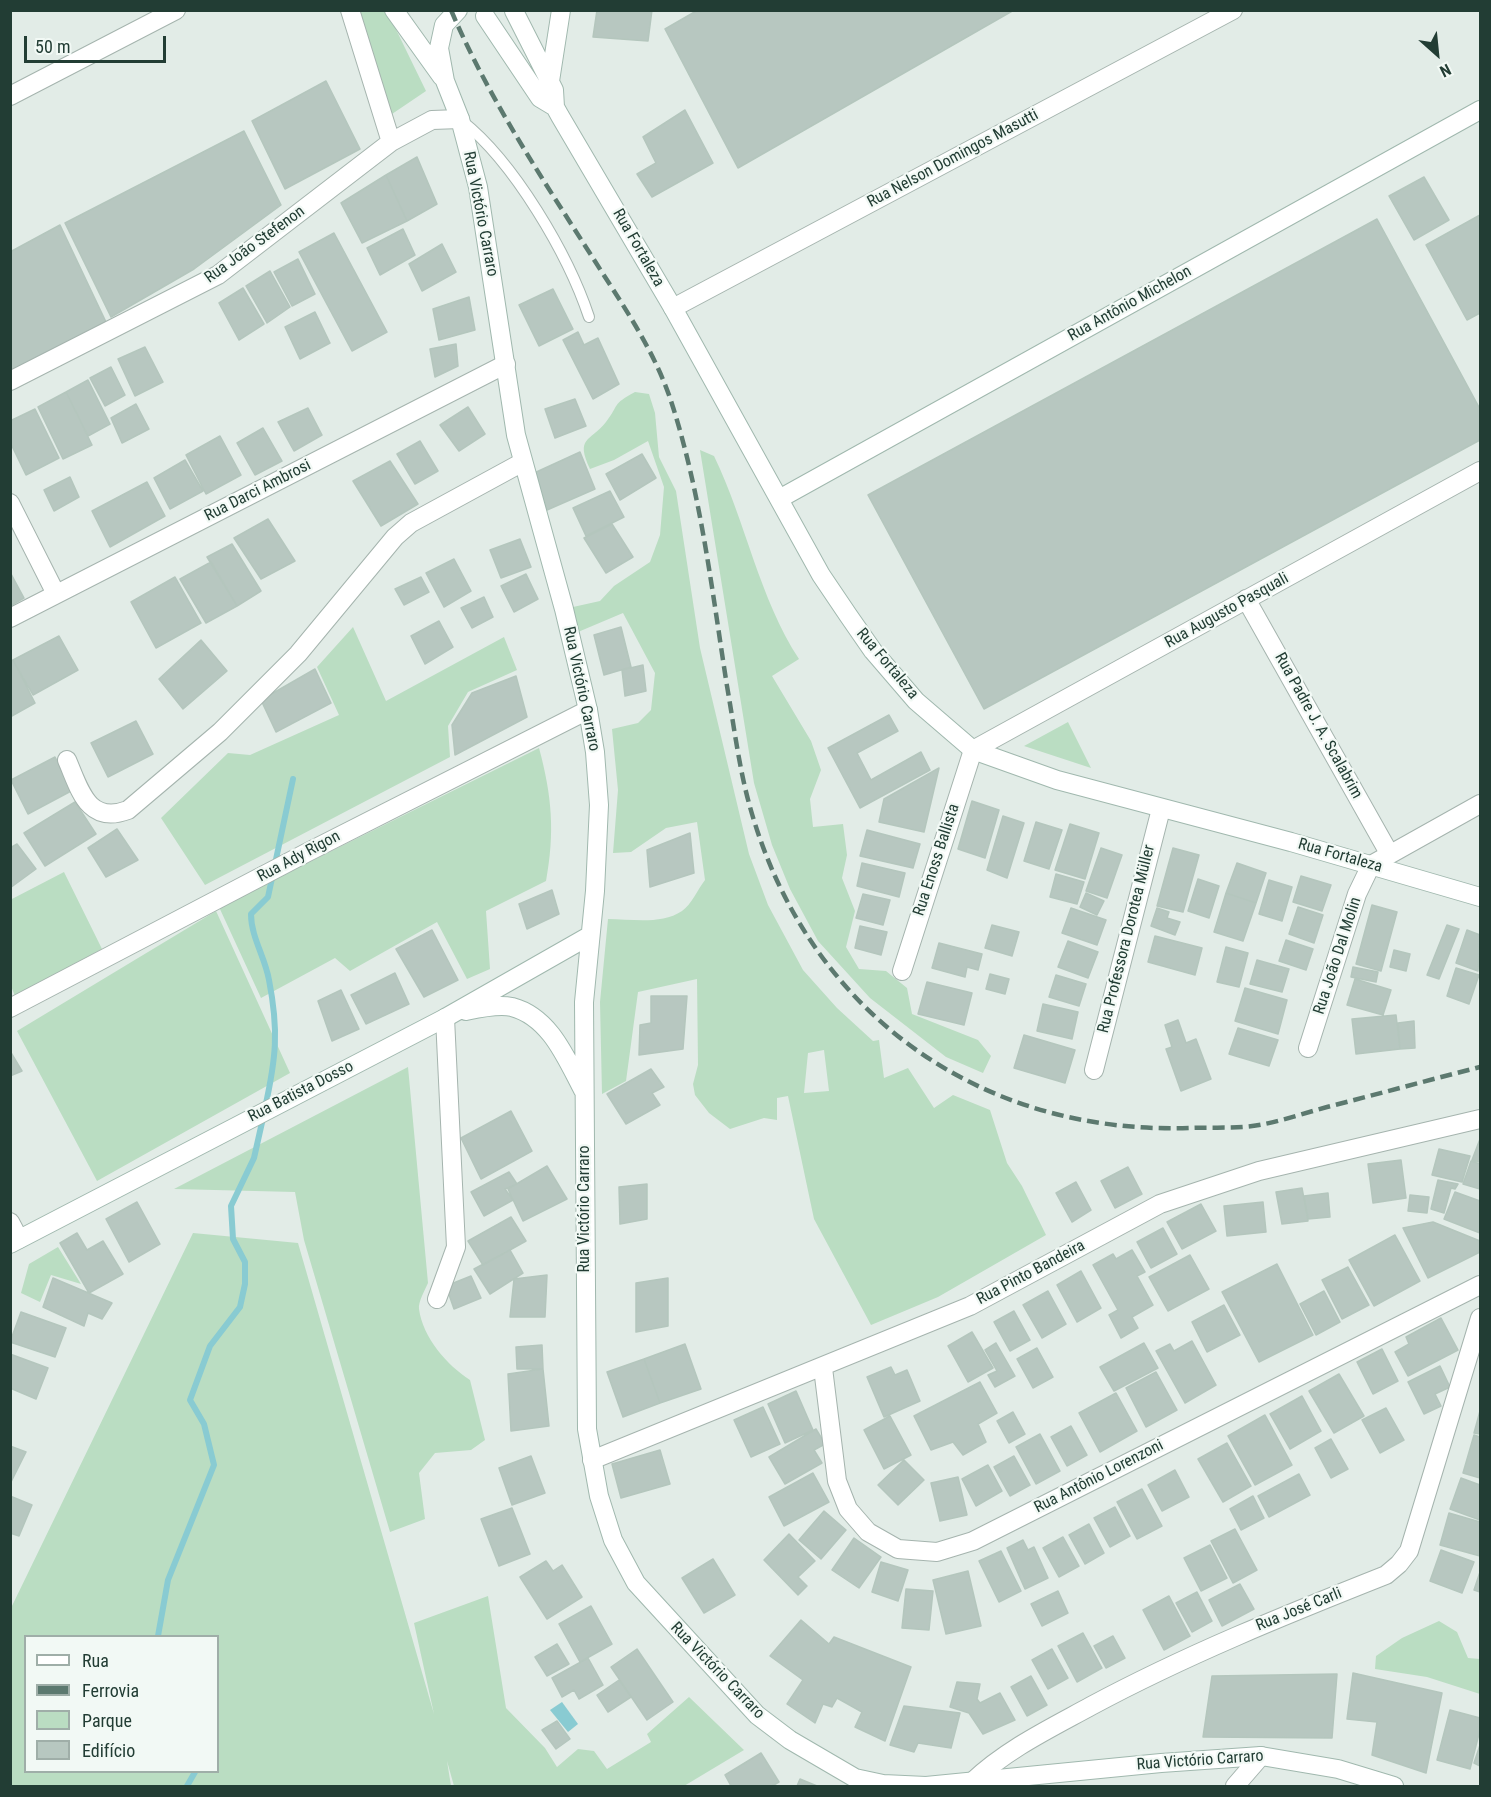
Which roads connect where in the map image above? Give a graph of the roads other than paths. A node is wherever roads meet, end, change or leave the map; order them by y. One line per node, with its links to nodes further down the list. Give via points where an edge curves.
1 (176, 10): 11 (street)
2 (350, 10): 15 (street)
3 (394, 10): 9 (street)
4 (458, 10): 9 (street, Rua Victório Carraro, via 444,26 439,48)
5 (561, 10): 10 (street)
6 (1233, 10): 16 (street, Rua Nelson Domingos Masutti)
7 (514, 11): 8 (street, via 495,18); 10 (street, Rua Fortaleza)
8 (480, 13): 12 (street, Rua Fortaleza, via 540,98)
9 (445, 81): 14 (street, Rua Victório Carraro)
10 (549, 81): 12 (street, Rua Fortaleza)
11 (10, 96)
12 (555, 107): 16 (street, Rua Fortaleza)
13 (1480, 110): 22 (street, Rua Antônio Michelon)
14 (460, 119): 15 (street, Rua João Stefenon, via 432,120); 17 (lane, via 485,139 526,195 578,283); 18 (street, Rua Victório Carraro, via 477,187)
15 (391, 142): 19 (street, Rua João Stefenon, via 218,275)
16 (673, 308): 22 (street, Rua Fortaleza)
17 (589, 317)
18 (506, 364): 20 (street, Rua Victório Carraro); 24 (street, Rua Darci Ambrosi)
19 (10, 381)
20 (523, 462): 27 (street, Rua Victório Carraro); 29 (street, via 411,523 395,537 298,654 220,732 128,810 114,815 96,811 81,792)
21 (1480, 471): 25 (street, Rua Augusto Pasquali)
22 (779, 499): 28 (street, Rua Fortaleza, via 822,575 873,651 916,701)
23 (10, 503): 24 (street)
24 (56, 594): 26 (street, Rua Darci Ambrosi)
25 (1246, 599): 28 (street, Rua Augusto Pasquali); 32 (street, Rua Padre J. A. Scalabrim)
26 (10, 618)
27 (588, 710): 35 (street, Rua Victório Carraro, via 599,804); 37 (street, Rua Ady Rigon)
28 (973, 750): 31 (street, Rua Fortaleza, via 1056,780); 36 (street, Rua Enoss Ballista)
29 (67, 760)
30 (1480, 804): 32 (street)
31 (1161, 809): 33 (street, Rua Fortaleza); 40 (street, Rua Professora Dorotea Müller)
32 (1389, 853): 33 (street)
33 (1371, 865): 34 (street, Rua Fortaleza); 39 (street, Rua João Dal Molin, via 1357,894)
34 (1480, 897)
35 (589, 936): 38 (street, Rua Batista Dosso); 41 (street, Rua Victório Carraro, via 584,1002)
36 (902, 970)
37 (10, 1008)
38 (450, 1015): 41 (street, via 512,1007 537,1020 556,1040); 44 (street, Rua Batista Dosso); 47 (street, via 456,1247)
39 (1308, 1048)
40 (1094, 1070)
41 (585, 1094): 50 (street, Rua Victório Carraro, via 585,1378)
42 (1480, 1119): 49 (street, Rua Pinto Bandeira, via 1259,1171 1160,1204 970,1306)
43 (10, 1222): 44 (street)
44 (15, 1241): 45 (street)
45 (10, 1260)
46 (1480, 1285): 49 (street, Rua Antônio Lorenzoni, via 973,1541 937,1552 898,1549 868,1532 848,1509 837,1481)
47 (437, 1299)
48 (1480, 1318): 52 (street, Rua José Carli, via 1409,1551 1399,1564 1386,1575 1234,1635 1124,1689 1020,1744)
49 (823, 1368): 50 (street, Rua Pinto Bandeira)
50 (592, 1460): 52 (street, Rua Victório Carraro, via 613,1540 636,1584 757,1715 790,1740 855,1778 905,1786)
51 (1261, 1756): 52 (street, Rua Victório Carraro, via 1161,1762); 53 (street); 54 (street, Rua Victório Carraro, via 1338,1769)
52 (972, 1784)
53 (1234, 1786)
54 (1394, 1786)

